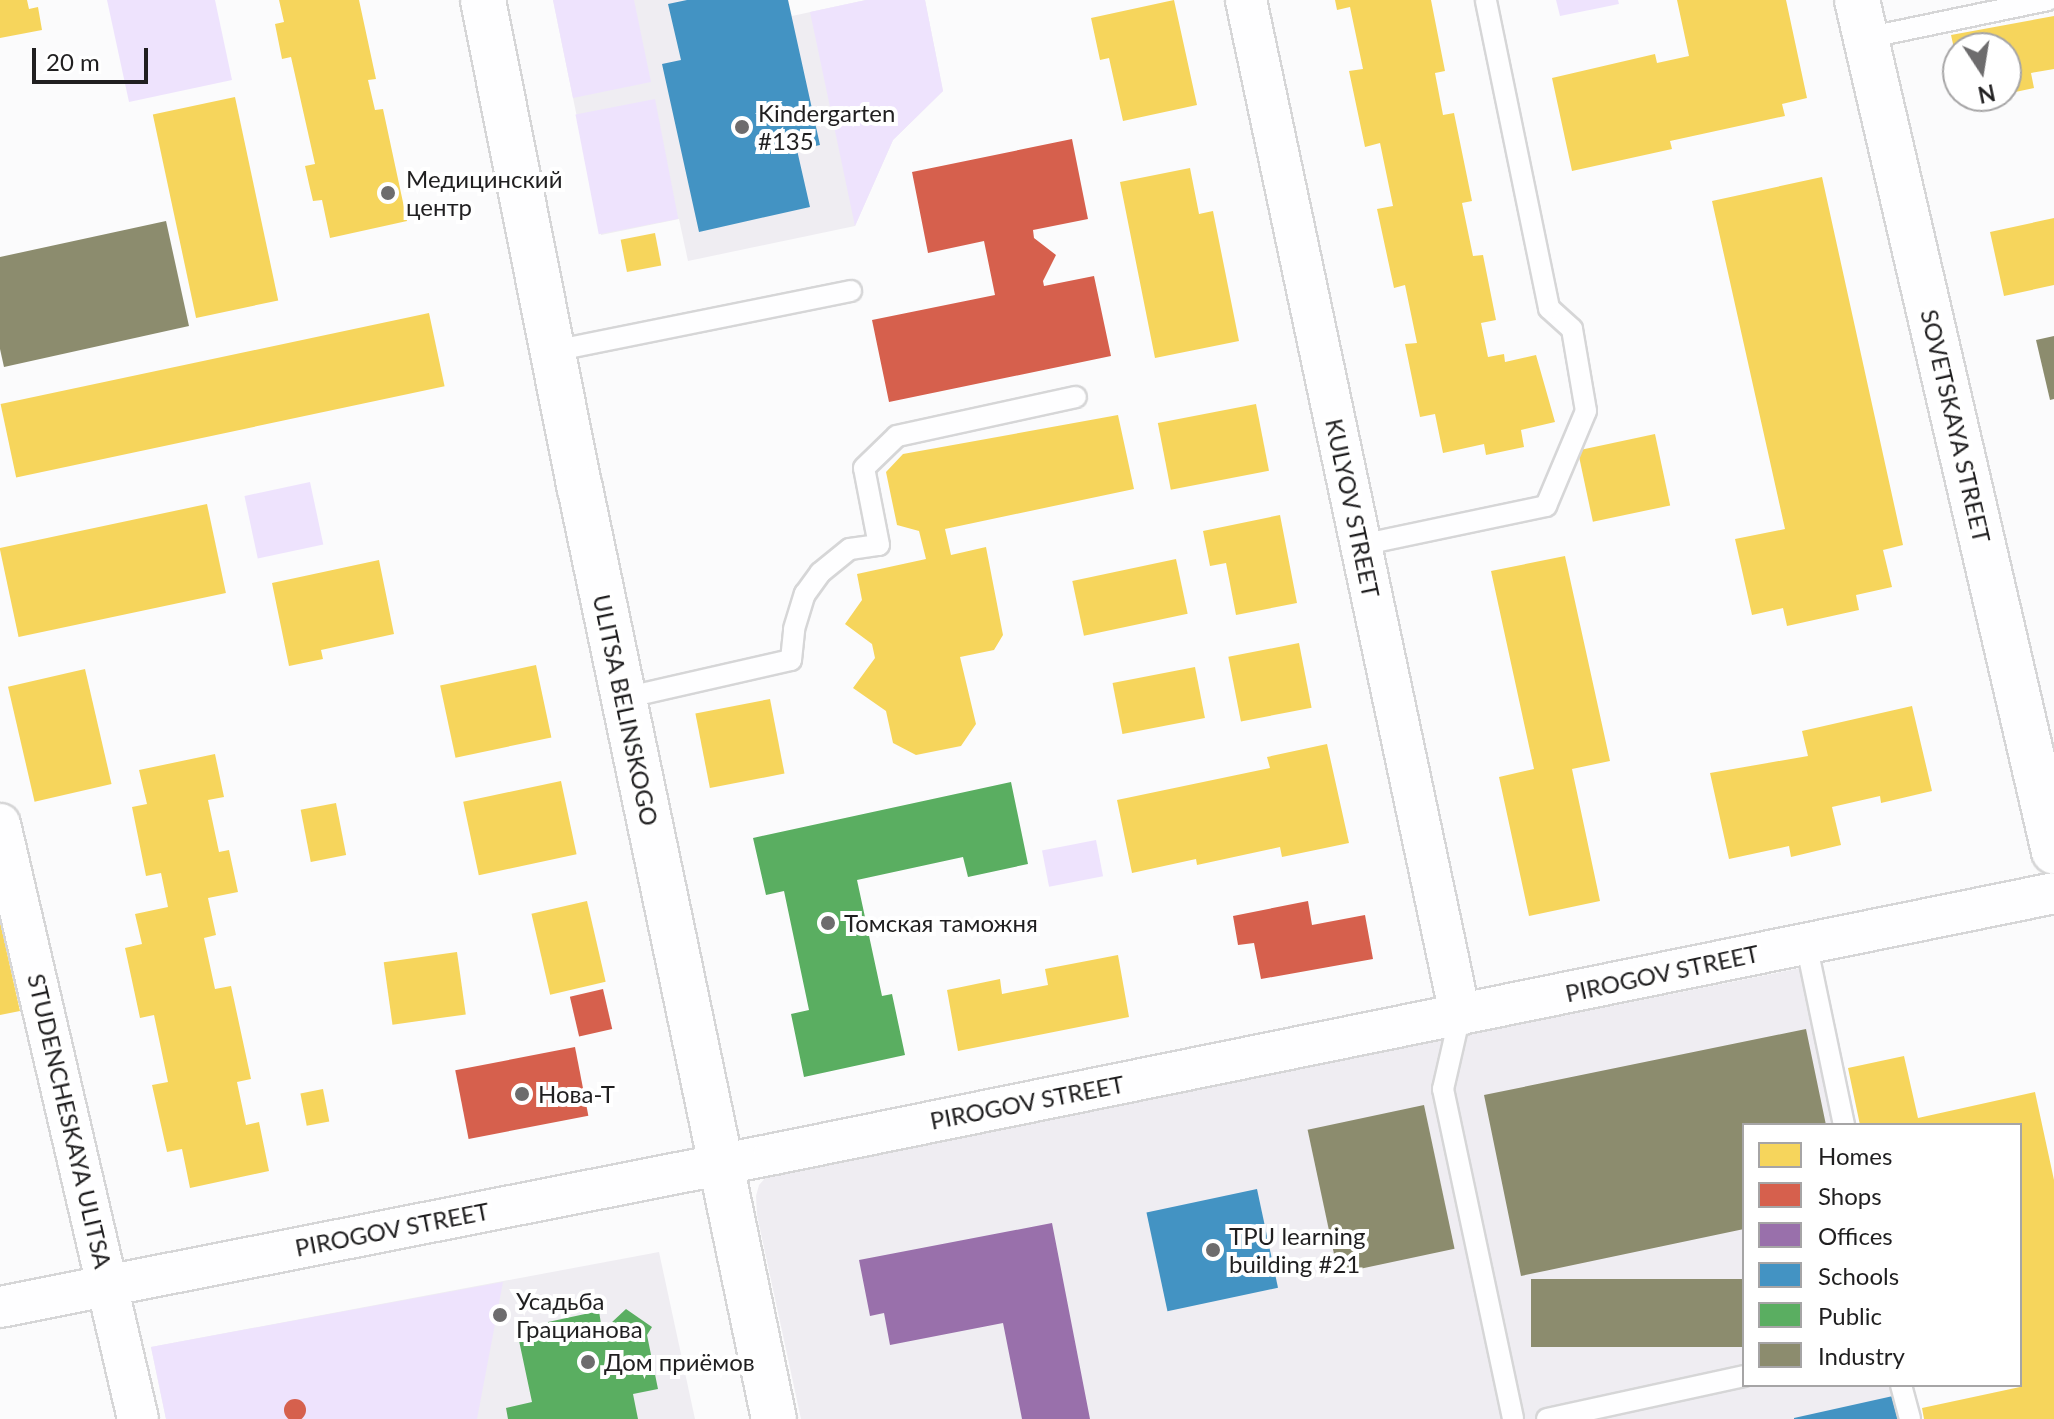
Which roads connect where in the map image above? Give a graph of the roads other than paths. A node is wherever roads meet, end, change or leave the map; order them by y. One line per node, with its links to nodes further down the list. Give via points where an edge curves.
1 (483, 0): 7 (street, ULITSA BELINSKOGO)
2 (1246, 0): 9 (street, KULYOV STREET)
3 (1486, 0): 9 (lane, via 1549,308 1572,329 1586,411 1546,506)
4 (2048, 0): 5 (lane)
5 (1861, 19): 12 (street, SOVETSKAYA STREET)
6 (851, 291): 7 (lane)
7 (553, 351): 10 (street, ULITSA BELINSKOGO)
8 (1076, 397): 10 (lane, via 897,436 864,468 879,545 850,549 820,573 805,594 791,660)
9 (1361, 545): 15 (street, KULYOV STREET)
10 (624, 698): 17 (street, ULITSA BELINSKOGO)
11 (0, 824): 18 (street, STUDENCHESKAYA ULITSA)
12 (2054, 852)
13 (2054, 893): 14 (street, PIROGOV STREET)
14 (1806, 943): 15 (street, PIROGOV STREET); 16 (lane)
15 (1460, 1015): 17 (street, PIROGOV STREET); 24 (lane, via 1443,1089)
16 (1844, 1123)
17 (721, 1164): 18 (street, PIROGOV STREET); 23 (street, ULITSA BELINSKOGO)
18 (109, 1286): 19 (street, PIROGOV STREET); 22 (street, STUDENCHESKAYA ULITSA)
19 (0, 1307)
20 (1742, 1376): 25 (lane)
21 (1902, 1387): 26 (lane)
22 (138, 1419)
23 (774, 1419)
24 (1513, 1419)
25 (1547, 1419)
26 (1910, 1419)

